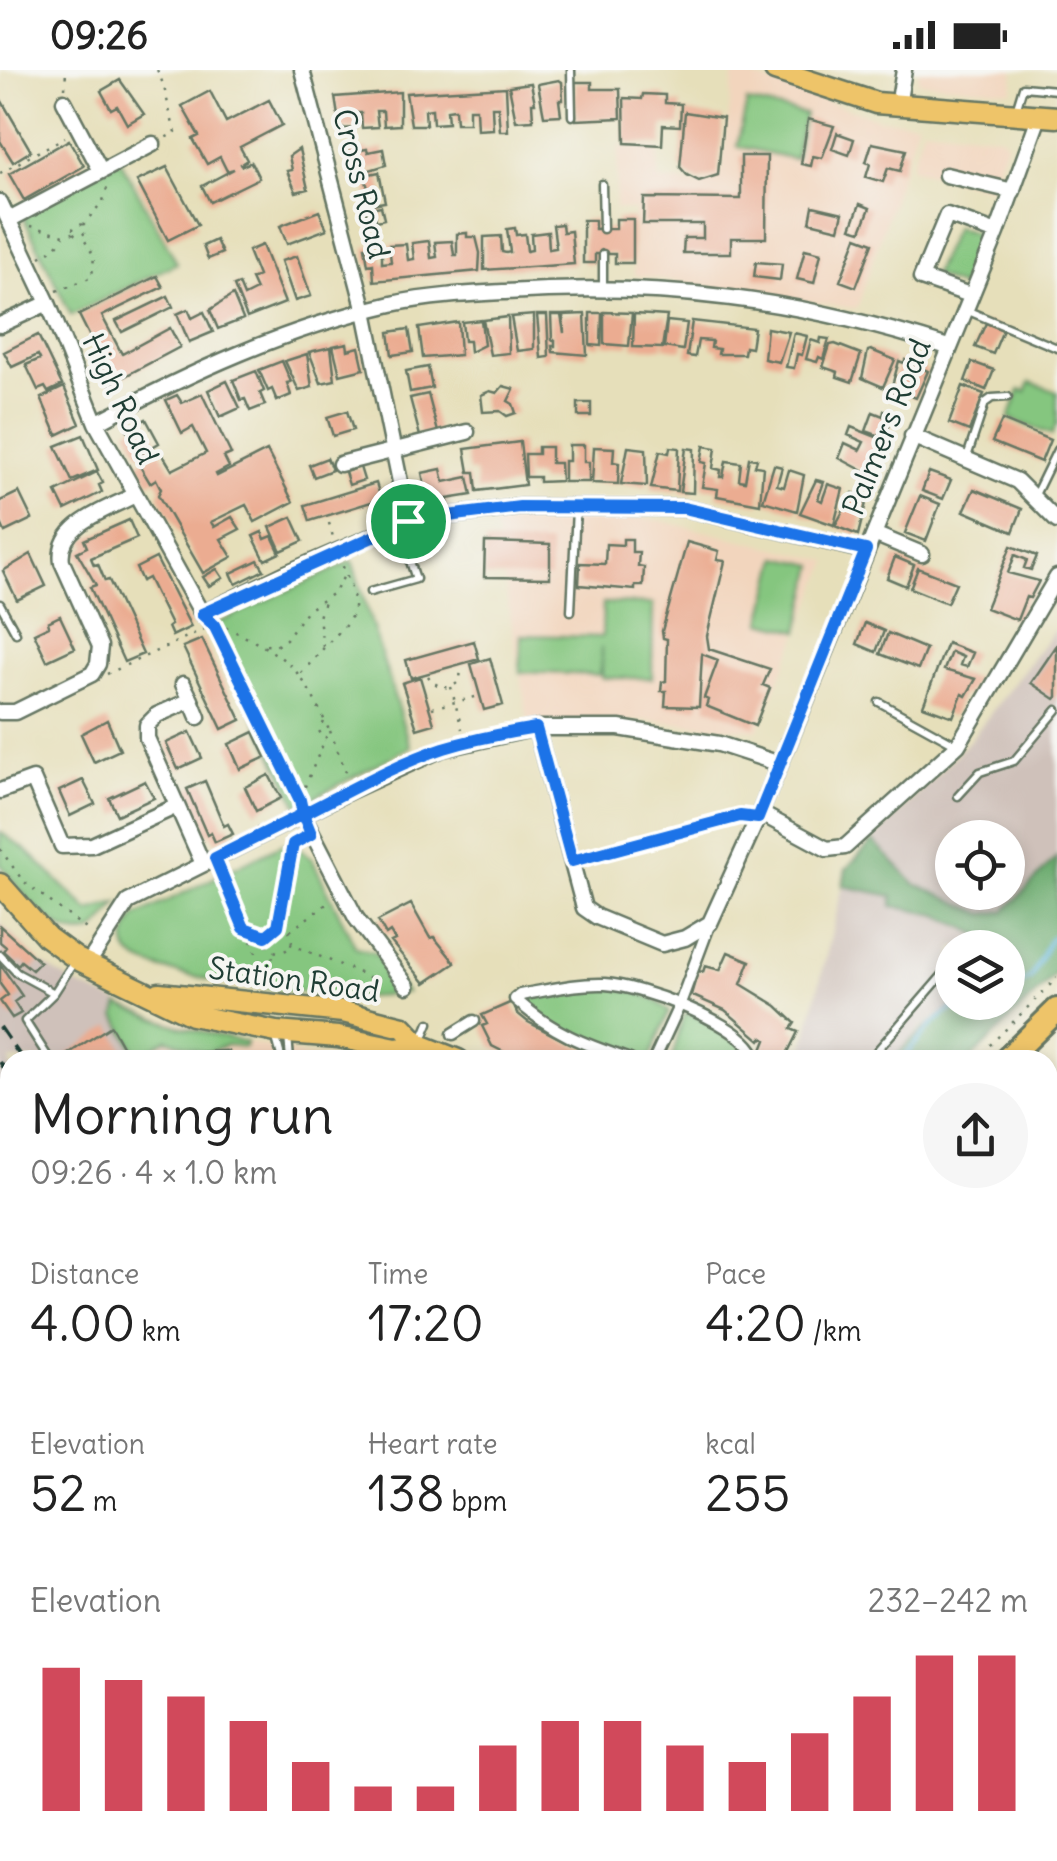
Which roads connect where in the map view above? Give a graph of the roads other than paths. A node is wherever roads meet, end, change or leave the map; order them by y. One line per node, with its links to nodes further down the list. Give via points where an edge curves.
1 (302, 70): 24 (street, Cross Road)
2 (571, 70): 8 (lane)
3 (776, 70): 7 (main road, via 852,98)
4 (904, 70): 7 (street)
5 (1057, 90): 9 (lane, via 1023,87)
6 (64, 101): 13 (street)
7 (898, 106): 9 (main road)
8 (572, 116)
9 (1014, 116): 10 (main road)
10 (1048, 117): 15 (street, Palmers Road)
11 (153, 144): 13 (street)
12 (946, 175): 15 (street)
13 (104, 176): 17 (street)
14 (602, 184): 18 (lane)
15 (1013, 191): 19 (street, Palmers Road)
16 (0, 202): 17 (street, High Road)
17 (9, 220): 22 (street, High Road)
18 (602, 230)
19 (997, 233): 23 (street, Palmers Road); 23 (street, via 947,215 921,278)
20 (603, 254): 21 (lane)
21 (603, 288): 24 (street, via 473,294); 26 (street, via 778,303)
22 (50, 298): 25 (street); 29 (street, High Road)
23 (967, 302): 26 (street, Palmers Road); 27 (lane)
24 (365, 312): 29 (street, via 194,371); 32 (street, Cross Road)
25 (0, 326)
26 (948, 346): 31 (street, Palmers Road)
27 (1057, 348)
28 (1008, 397): 34 (lane, via 986,404)
29 (96, 422): 36 (street, High Road)
30 (468, 432): 32 (street)
31 (912, 436): 34 (street); 41 (street, Palmers Road)
32 (392, 449): 35 (street); 40 (street, Cross Road)
33 (1057, 450): 37 (lane)
34 (967, 458): 37 (street)
35 (340, 464)
36 (136, 495): 40 (street, High Road, via 208,619); 53 (street, via 71,530 60,549 100,646 92,674 14,712)
37 (1035, 495): 39 (street)
38 (576, 507): 40 (street, via 520,507); 42 (street, via 684,508); 47 (lane)
39 (1057, 520)
40 (403, 523): 45 (lane, via 416,579)
41 (874, 534): 42 (street, Palmers Road); 43 (street)
42 (866, 550): 57 (street, Palmers Road)
43 (922, 554)
44 (1057, 577): 56 (street)
45 (370, 592)
46 (0, 604): 48 (lane)
47 (571, 612)
48 (16, 634)
49 (183, 684): 50 (street)
50 (191, 700): 54 (street); 60 (street, via 148,725 147,738)
51 (879, 702): 56 (lane)
52 (1057, 710): 59 (lane, via 1014,761 980,772)
53 (0, 712)
54 (198, 717)
55 (536, 728): 57 (street, via 657,732); 61 (street, via 413,760); 64 (street)
56 (958, 745): 62 (street, via 846,847 827,850)
57 (780, 764): 62 (street, Palmers Road)
58 (0, 791): 60 (street, via 32,779 62,846 92,845)
59 (958, 796)
60 (177, 806): 63 (street)
61 (303, 814): 63 (street); 70 (street, via 341,894)
62 (759, 815): 64 (lane); 66 (street, Palmers Road)
63 (209, 861): 68 (street, via 128,902)
64 (572, 861): 66 (street, via 584,908 598,917 662,944)
65 (0, 884): 68 (main road, Station Road, via 47,936)
66 (710, 923): 74 (street)
67 (0, 954): 71 (lane, via 17,974)
68 (82, 962): 71 (lane); 72 (main road, Station Road)
69 (935, 984): 88 (lane)
70 (407, 986)
71 (54, 992): 81 (lane, via 25,1021)
72 (152, 993): 73 (main road, Station Road); 78 (main road, Station Road, via 192,1015)
73 (270, 999): 78 (main road, via 269,1019 288,1021); 80 (main road, Station Road, via 402,1027)
74 (680, 1006): 85 (street, via 611,984 578,984 515,999 543,1024); 86 (street); 87 (street, via 716,1022)
75 (1057, 1010): 89 (highway)
76 (474, 1021): 79 (street)
77 (428, 1024): 80 (lane)
78 (282, 1033): 80 (main road, Station Road, via 396,1049); 82 (lane); 83 (lane)
79 (453, 1034)
80 (420, 1046): 84 (main road, Station Road)
81 (44, 1050)
82 (282, 1050)
83 (287, 1050)
84 (431, 1050)
85 (600, 1050)
86 (659, 1050)
87 (752, 1050)
88 (878, 1050)
89 (1016, 1050)

